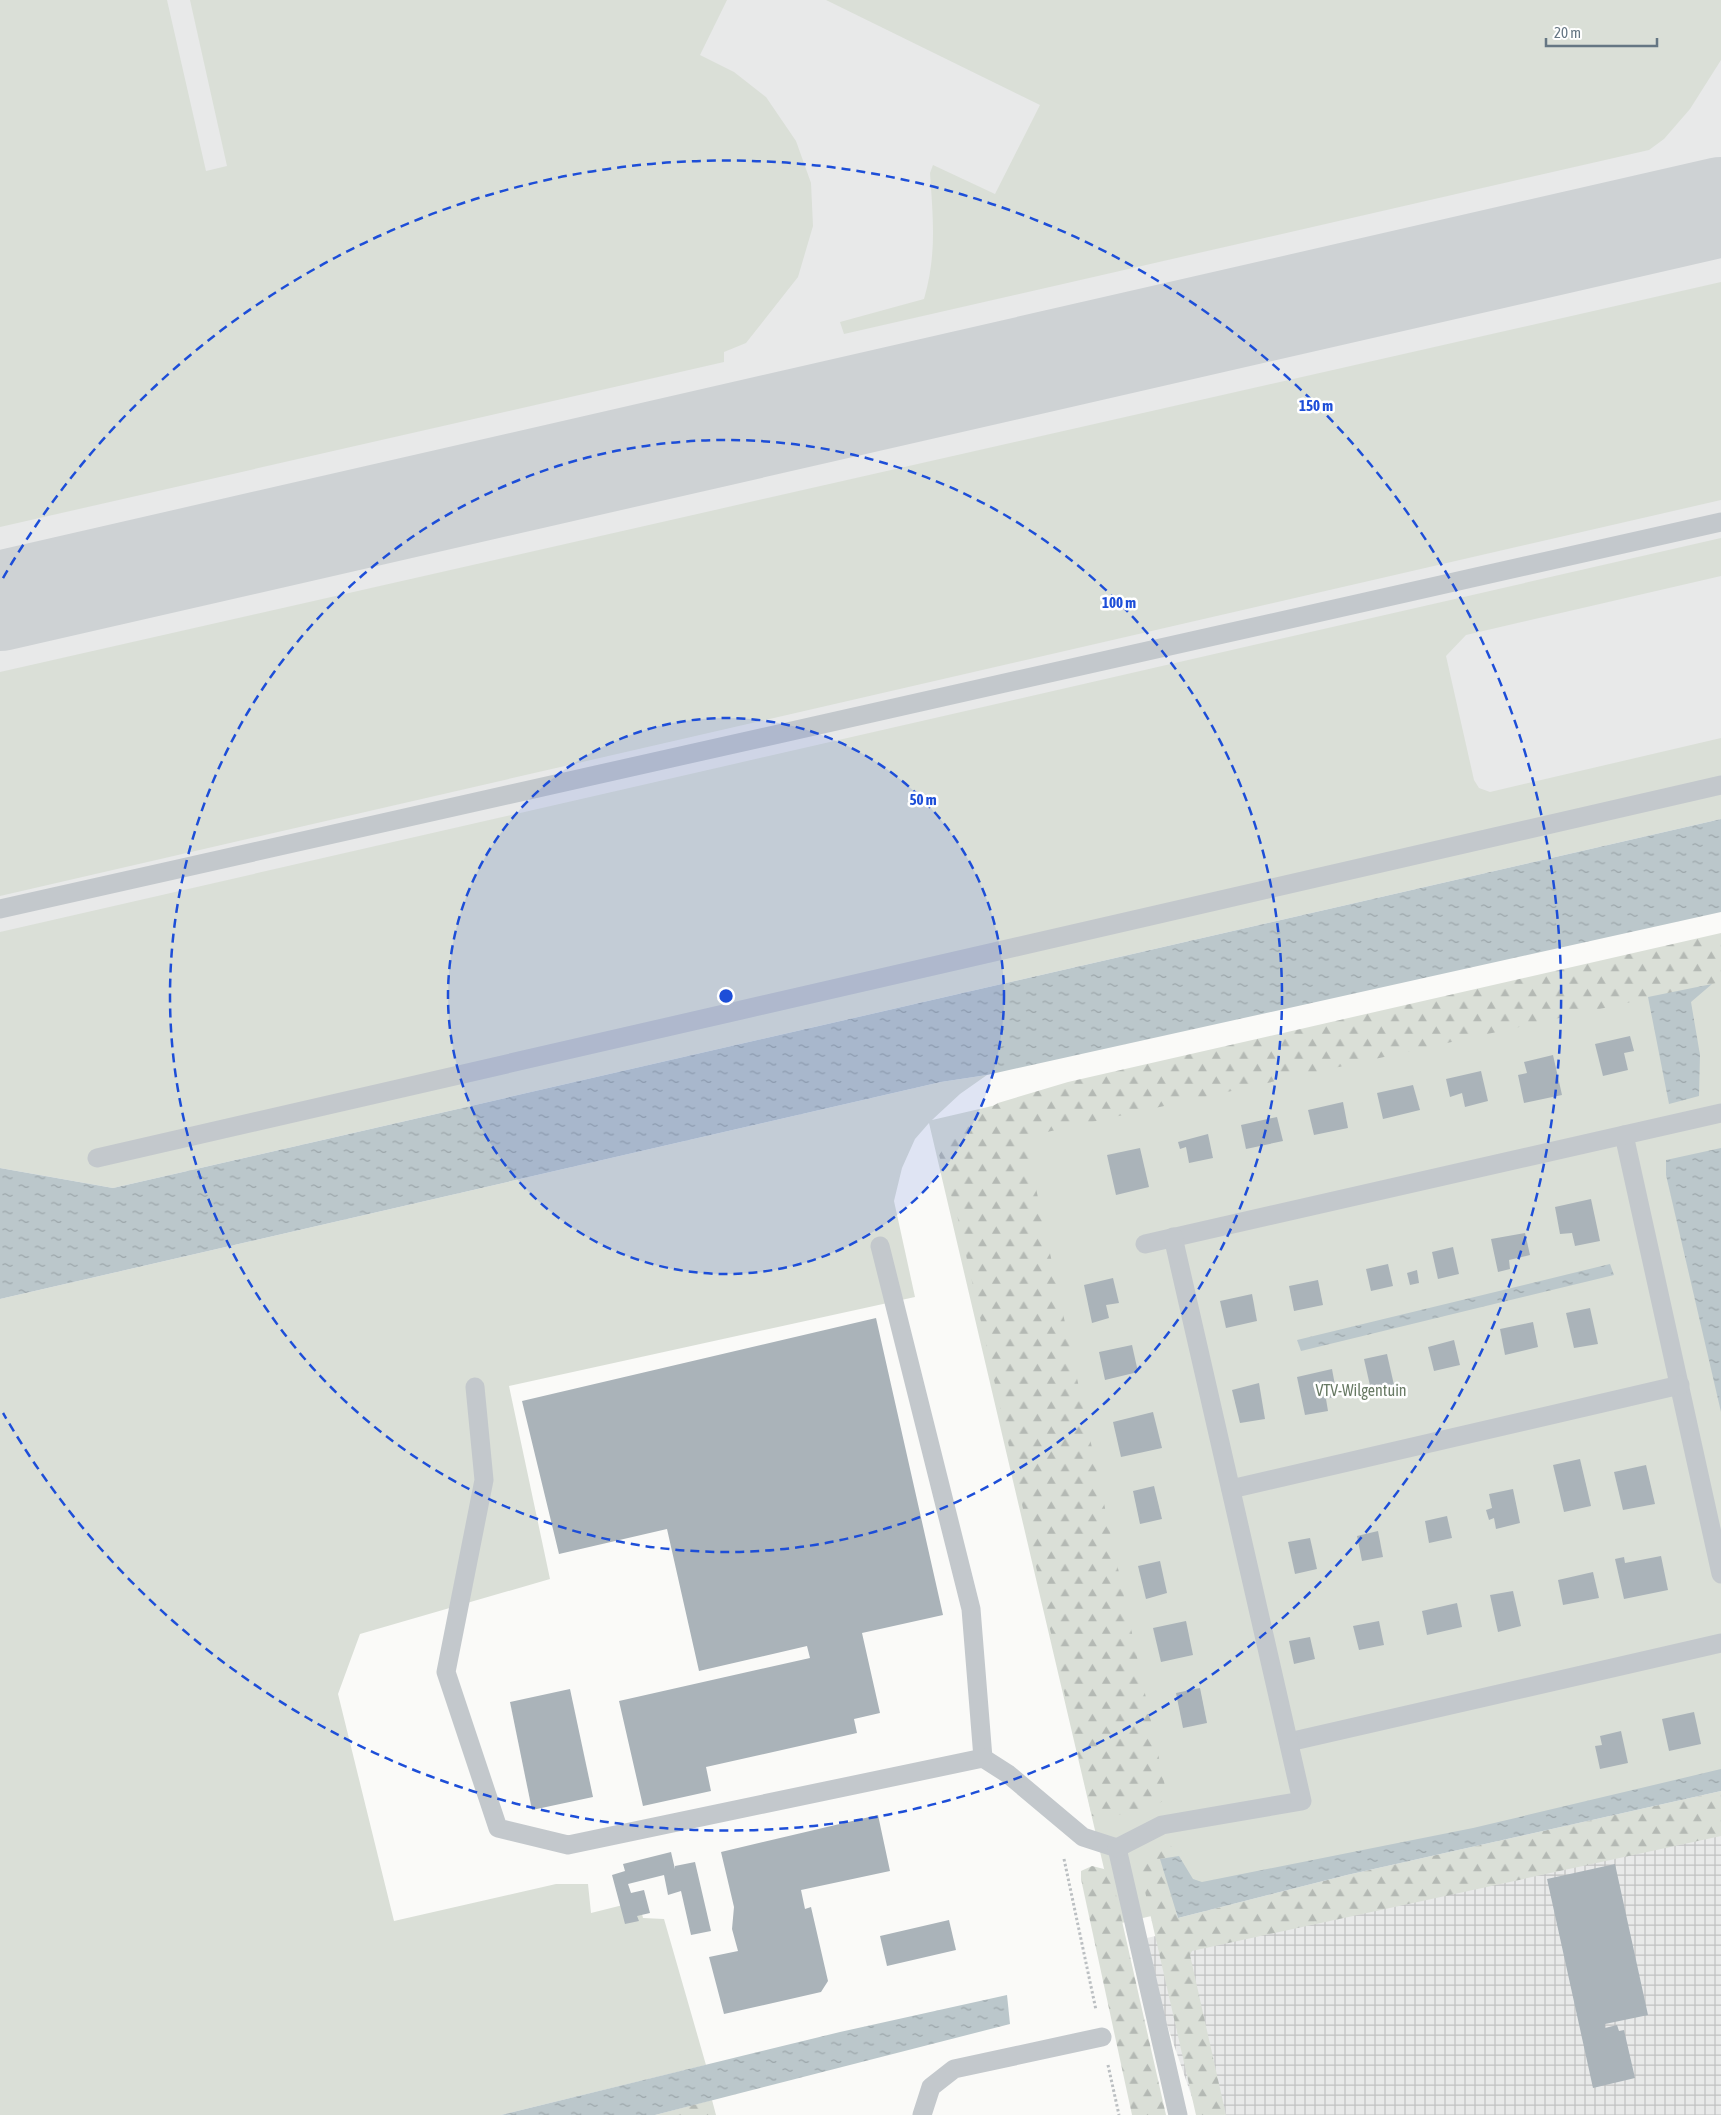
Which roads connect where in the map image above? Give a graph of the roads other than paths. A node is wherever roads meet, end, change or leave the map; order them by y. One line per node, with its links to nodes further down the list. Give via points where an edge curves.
1 (1721, 522): 3 (lane)
2 (1721, 785): 6 (lane)
3 (0, 909)
4 (1721, 1113): 5 (lane)
5 (1624, 1135): 7 (lane); 10 (lane)
6 (97, 1158)
7 (1173, 1237): 8 (lane); 12 (lane)
8 (1145, 1244)
9 (880, 1246): 16 (lane, via 971,1609)
10 (1680, 1384): 12 (lane); 13 (lane)
11 (475, 1388): 16 (lane, via 484,1480 446,1672 498,1828 568,1845)
12 (1231, 1489): 15 (lane)
13 (1721, 1574)
14 (1721, 1643): 15 (lane)
15 (1289, 1742): 17 (lane, via 1302,1800 1162,1825)
16 (983, 1758): 17 (lane, via 1008,1774 1083,1837)
17 (1117, 1848): 20 (lane)
18 (1102, 2037): 19 (lane, via 954,2068 931,2087)
19 (922, 2115)
20 (1178, 2115)

